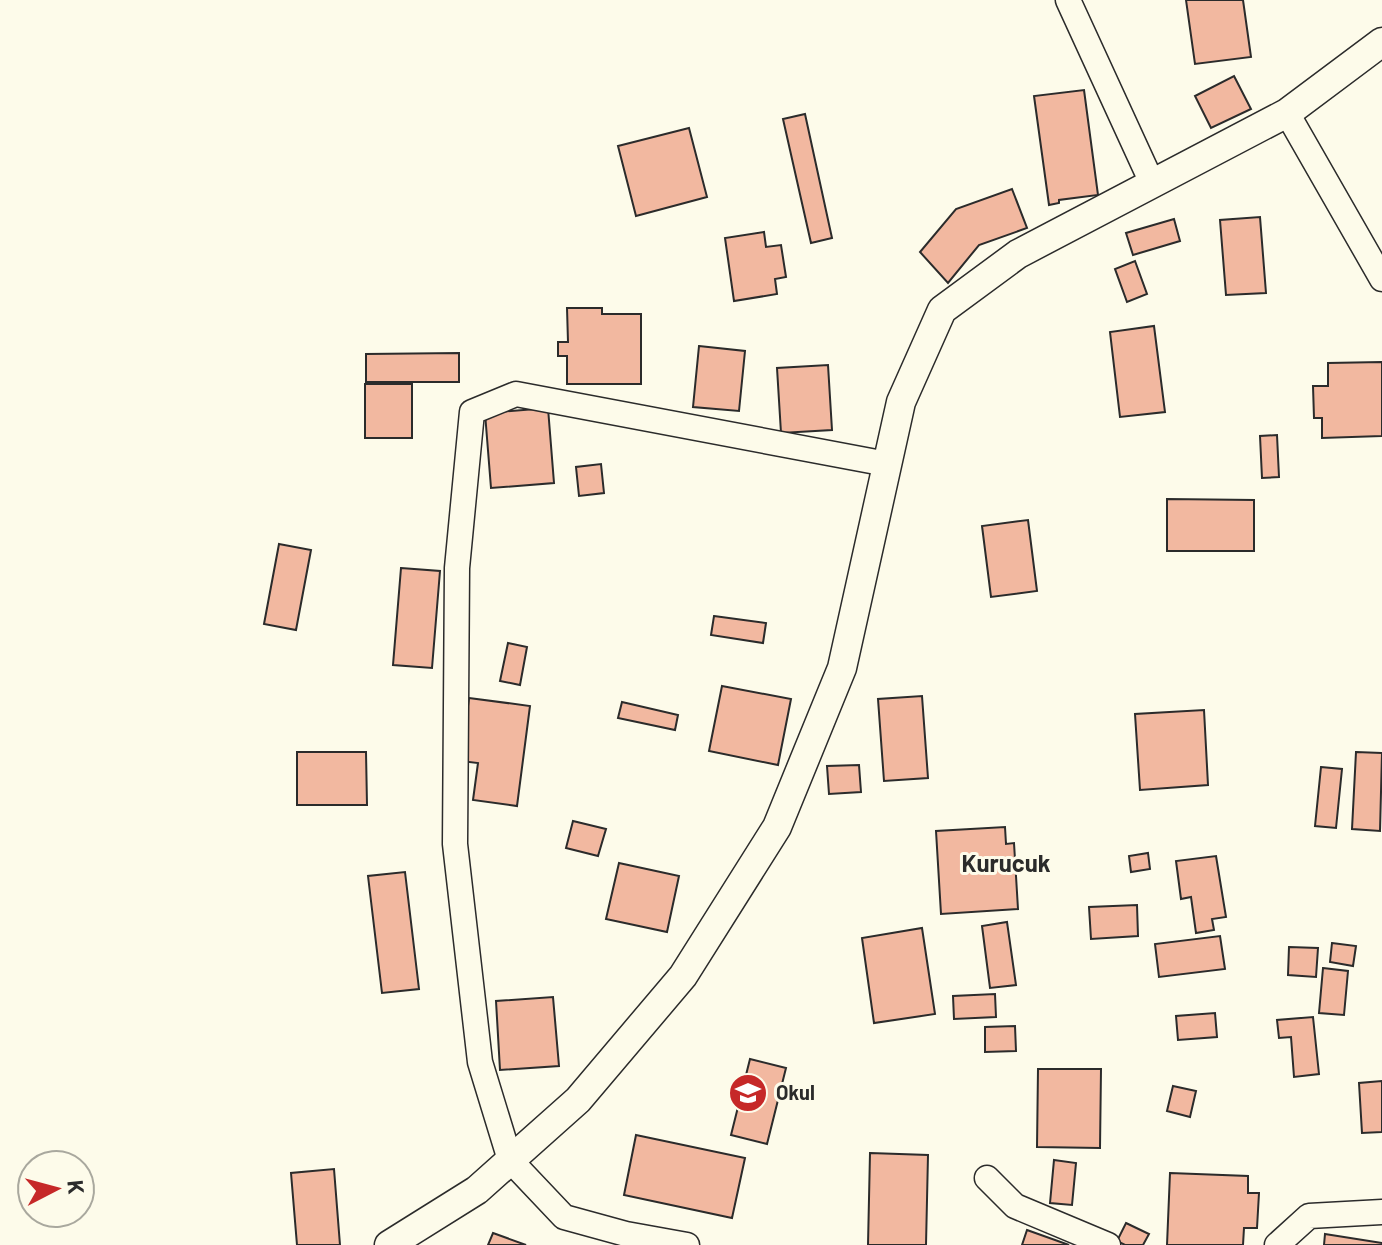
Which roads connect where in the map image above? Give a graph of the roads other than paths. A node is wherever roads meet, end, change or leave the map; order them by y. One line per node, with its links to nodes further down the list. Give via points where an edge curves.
1 (1068, 0): 4 (street)
2 (1382, 42): 3 (street)
3 (1287, 113): 4 (street); 5 (street)
4 (1152, 183): 6 (street, via 1018,254 942,310 901,402)
5 (1382, 279)
6 (887, 464): 7 (street, via 842,668 777,827 683,976 578,1100); 7 (street, via 516,394 472,412 457,568 455,844 480,1062)
7 (510, 1160): 10 (street, via 477,1190); 11 (street, via 564,1217)
8 (987, 1178): 12 (street, via 1015,1206)
9 (1382, 1212): 13 (street, via 1309,1216)
10 (389, 1245)
11 (687, 1245)
12 (1108, 1245)
13 (1277, 1245)

